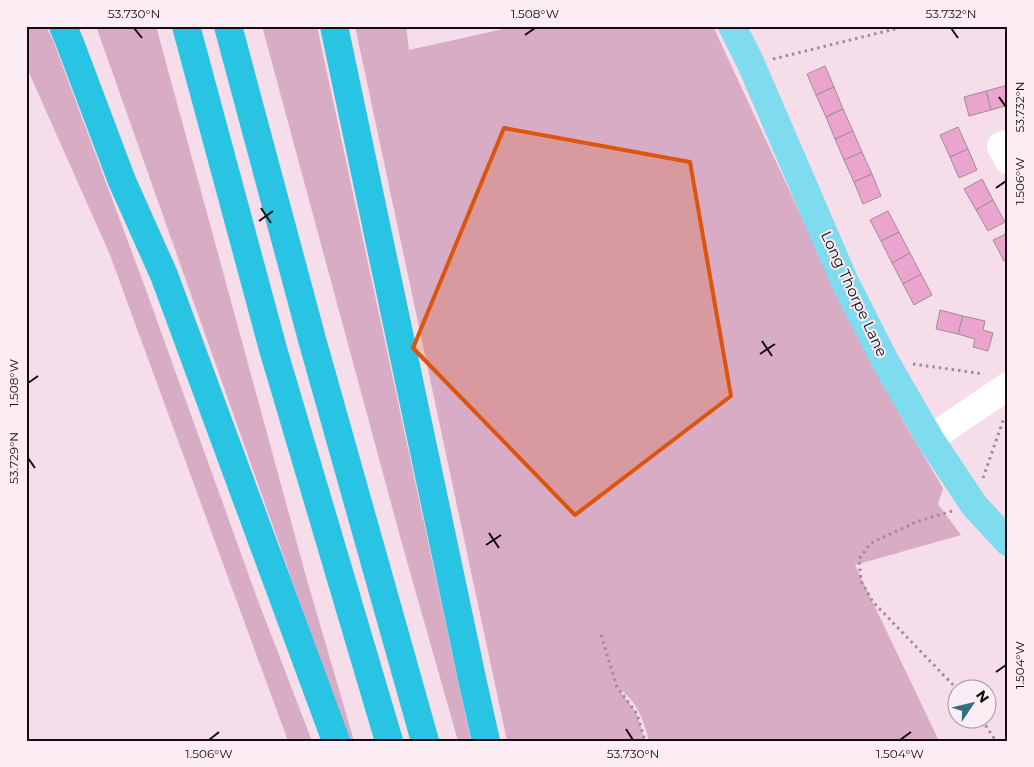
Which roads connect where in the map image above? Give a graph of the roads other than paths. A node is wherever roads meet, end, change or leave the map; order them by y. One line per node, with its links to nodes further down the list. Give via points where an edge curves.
1 (63, 26): 9 (highway, via 122,180)
2 (81, 26): 9 (highway, via 125,143)
3 (186, 26): 14 (highway, via 273,349)
4 (228, 26): 15 (highway)
5 (334, 26): 16 (highway)
6 (732, 26): 11 (main road, Long Thorpe Lane, via 844,280)
7 (1008, 144): 8 (street, via 1001,146)
8 (1008, 160)
9 (164, 275): 13 (highway)
10 (998, 380): 11 (street)
11 (930, 439): 12 (main road, Long Thorpe Lane, via 974,505)
12 (1008, 542)
13 (336, 741)
14 (389, 741)
15 (425, 741)
16 (486, 741)

